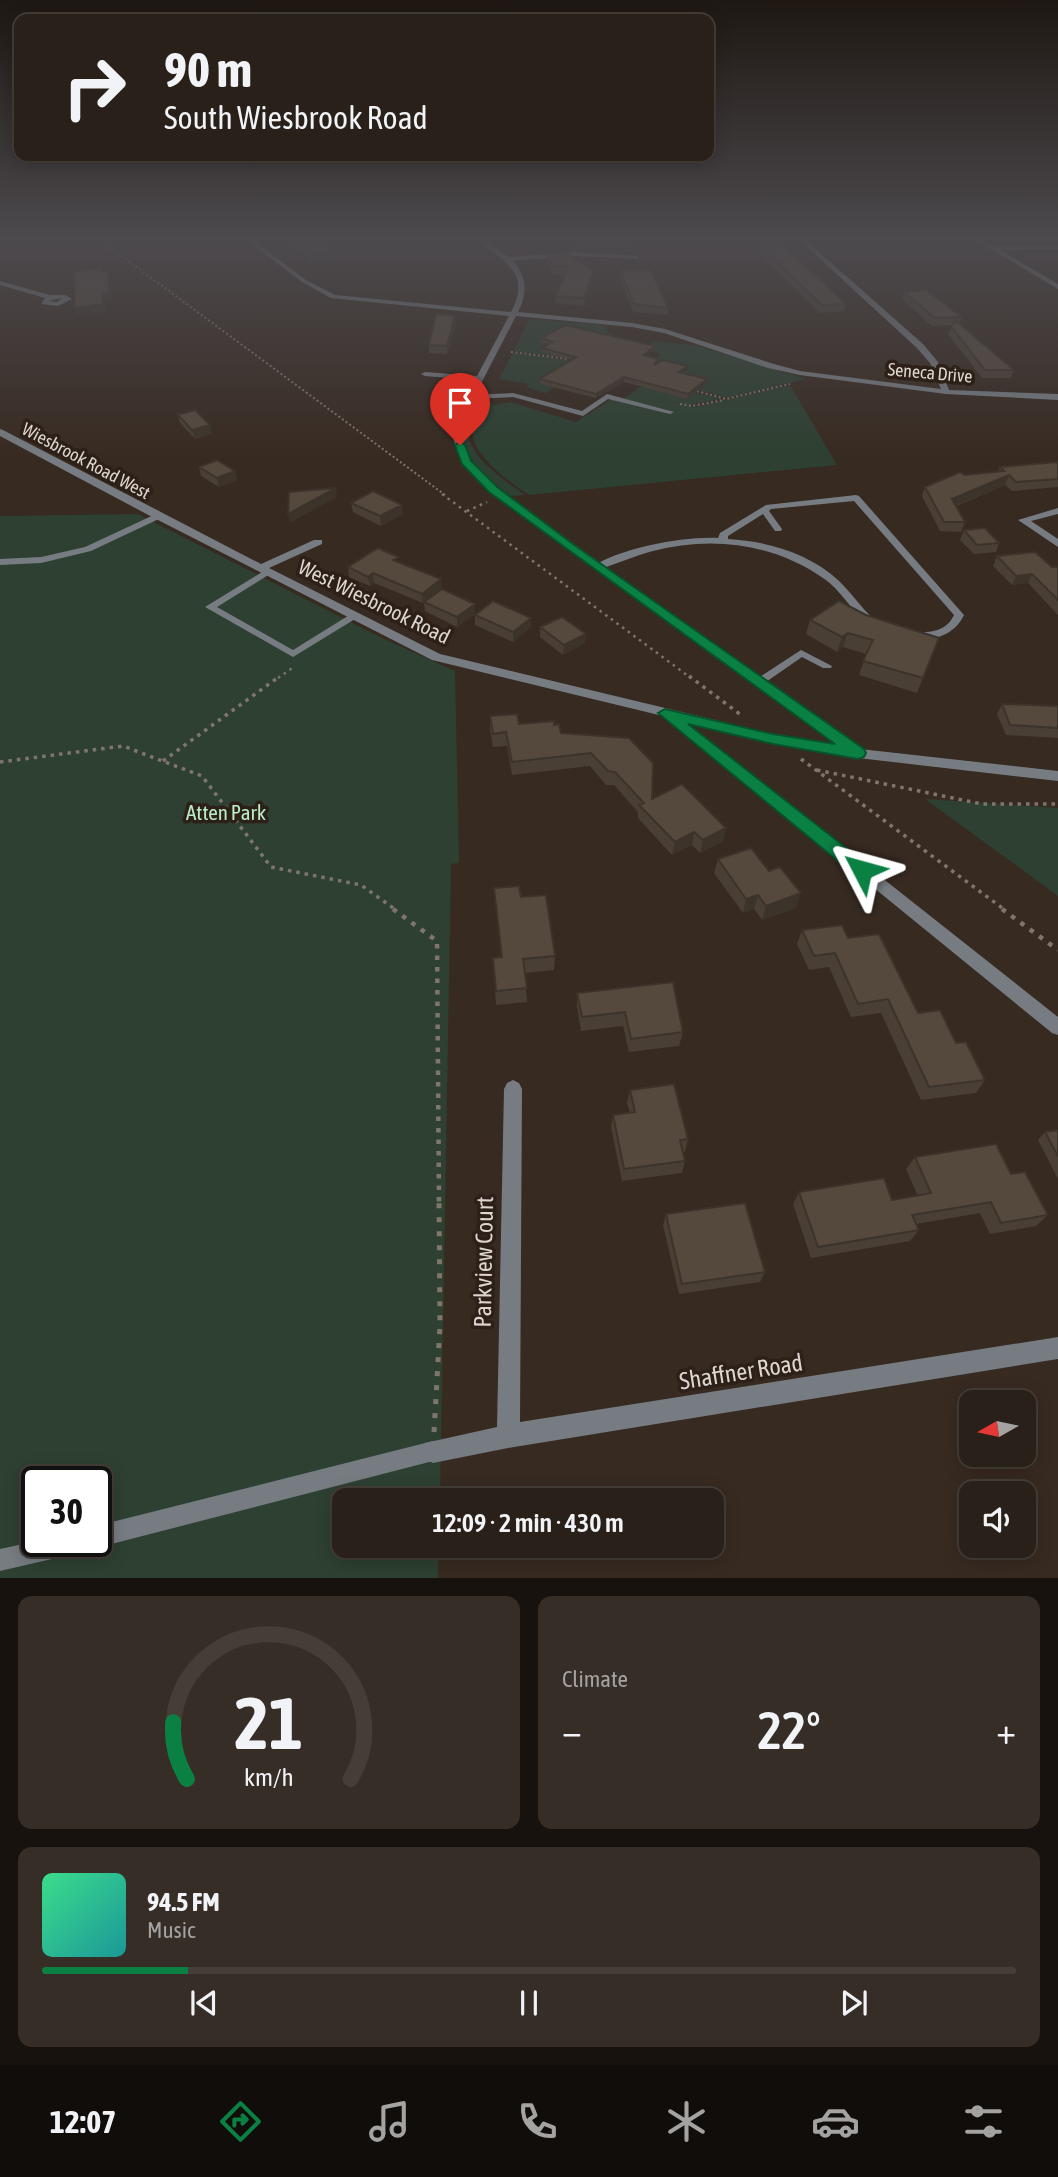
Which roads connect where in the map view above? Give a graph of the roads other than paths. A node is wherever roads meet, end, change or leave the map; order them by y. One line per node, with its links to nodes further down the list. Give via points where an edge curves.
1 (477, 311): 4 (street, Seneca Drive)
2 (514, 311): 4 (street)
3 (881, 311): 7 (street, via 934,362)
4 (513, 314): 6 (street); 7 (street, Seneca Drive, via 654,329 799,377)
5 (425, 374): 6 (street)
6 (478, 378): 8 (street)
7 (946, 392): 9 (street, Seneca Drive)
8 (470, 397): 10 (lane, via 513,395 583,414 607,396); 20 (street, via 454,428 466,462 481,479)
9 (1058, 397)
10 (670, 412)
11 (0, 432): 14 (street, Wiesbrook Road West)
12 (764, 510): 15 (lane); 16 (lane); 24 (lane, via 856,498 960,615 941,634)
13 (1058, 511): 18 (street, via 1023,520)
14 (158, 516): 19 (lane, via 88,549 41,560); 21 (street, West Wiesbrook Road)
15 (778, 529)
16 (723, 539): 20 (lane, via 662,547); 23 (lane, via 774,549 817,569)
17 (318, 542): 21 (street)
18 (1058, 544)
19 (0, 562)
20 (597, 567): 26 (street)
21 (264, 570): 22 (street, West Wiesbrook Road); 22 (lane, via 210,607 293,654)
22 (355, 617): 27 (street, West Wiesbrook Road, via 436,657)
23 (876, 627)
24 (906, 635)
25 (827, 666): 26 (lane, via 801,653)
26 (759, 682): 28 (street)
27 (665, 713): 28 (street, West Wiesbrook Road, via 773,739); 30 (street)
28 (858, 753): 29 (street, West Wiesbrook Road)
29 (1058, 776)
30 (1058, 1027)
31 (513, 1089): 33 (street, Parkview Court)
32 (1058, 1348): 33 (street, Shaffner Road)
33 (508, 1436): 34 (street, Shaffner Road)
34 (433, 1451): 35 (lane)
35 (112, 1533)
36 (21, 1555): 37 (lane)
37 (0, 1560)

